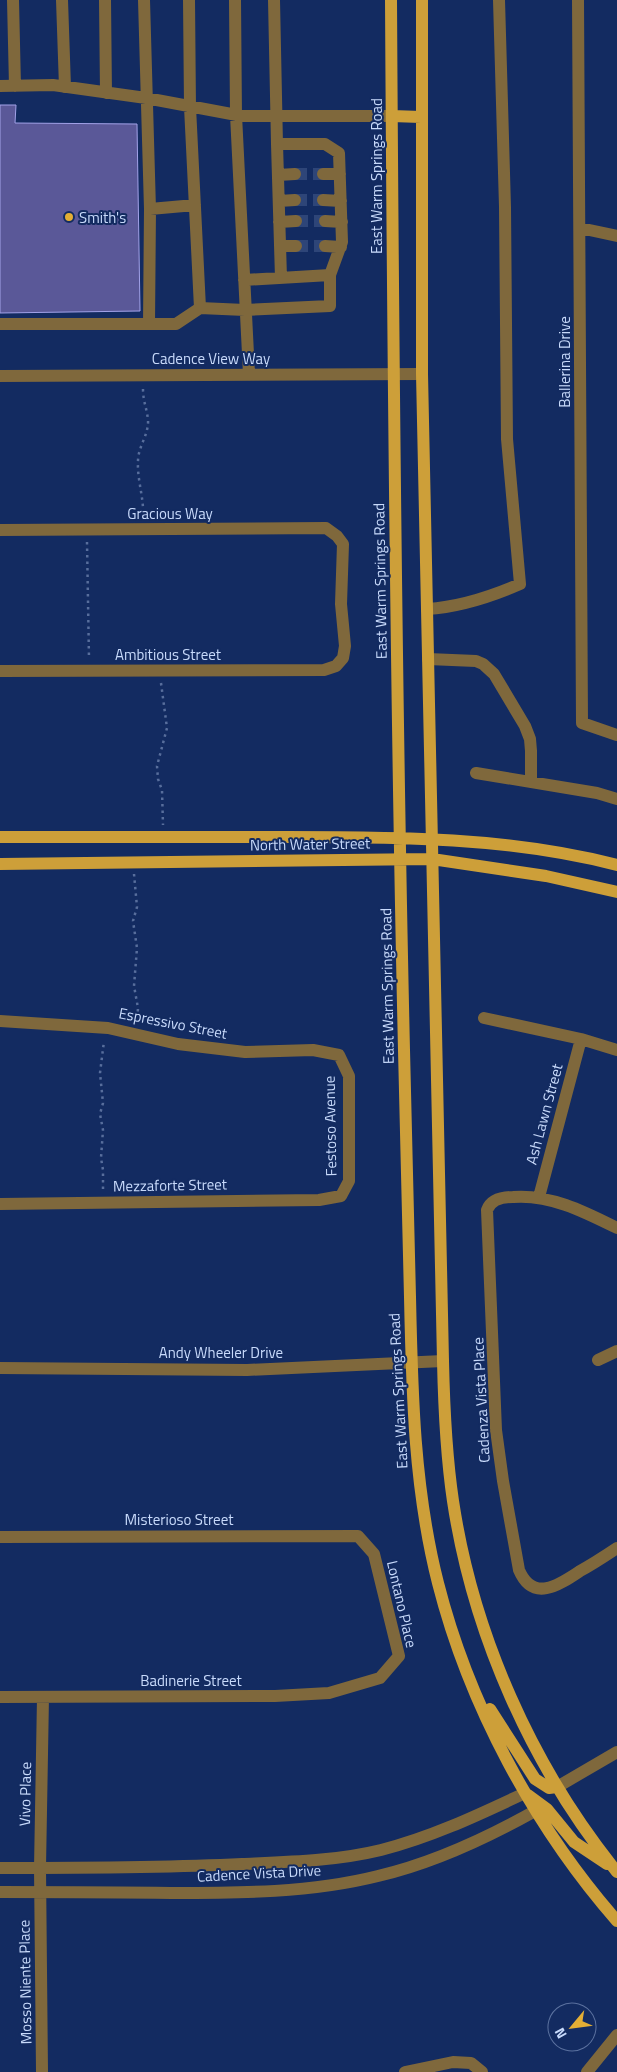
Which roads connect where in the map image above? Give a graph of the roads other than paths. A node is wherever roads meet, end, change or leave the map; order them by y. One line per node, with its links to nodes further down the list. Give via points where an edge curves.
1 (13, 0): 13 (street)
2 (62, 0): 14 (street)
3 (104, 0): 15 (street)
4 (144, 0): 16 (street)
5 (189, 0): 17 (street)
6 (235, 0): 18 (street)
7 (274, 0): 19 (street)
8 (391, 0): 20 (main road, East Warm Springs Road)
9 (422, 0): 21 (main road)
10 (499, 0): 55 (street, via 506,439 520,584 472,602)
11 (578, 0): 37 (street, Ballerina Drive)
12 (0, 86): 13 (street)
13 (15, 86): 14 (street)
14 (65, 87): 15 (street)
15 (106, 93): 16 (street)
16 (148, 99): 17 (street); 32 (street)
17 (190, 107): 18 (street); 31 (street)
18 (236, 115): 19 (street); 45 (street)
19 (276, 116): 20 (street); 22 (street)
20 (392, 116): 21 (main road); 51 (main road, East Warm Springs Road)
21 (421, 117): 52 (main road)
22 (277, 144): 25 (street, via 325,144 340,153); 26 (street)
23 (295, 174): 26 (street)
24 (323, 174): 25 (street)
25 (340, 174): 30 (street)
26 (278, 175): 27 (street)
27 (279, 200): 28 (street); 35 (street)
28 (296, 200)
29 (323, 200): 30 (street)
30 (341, 201): 36 (street)
31 (195, 205): 32 (street); 46 (street)
32 (150, 209): 49 (street)
33 (296, 221): 35 (street)
34 (325, 221): 36 (street)
35 (279, 222): 39 (street)
36 (342, 222): 42 (street)
37 (580, 228): 38 (street); 59 (street, Ballerina Drive, via 582,723)
38 (617, 236)
39 (280, 246): 40 (street); 44 (street)
40 (296, 246)
41 (325, 246): 42 (street)
42 (341, 247): 43 (street)
43 (330, 275): 44 (street); 47 (street, via 330,306)
44 (281, 278): 45 (street)
45 (244, 280): 47 (street)
46 (200, 308): 47 (street); 49 (street, via 176,324)
47 (245, 310): 50 (street)
48 (0, 324): 49 (street)
49 (149, 324)
50 (248, 374): 51 (street, Cadence View Way); 53 (street, Cadence View Way)
51 (394, 374): 52 (street, Cadence View Way); 64 (main road, East Warm Springs Road)
52 (422, 374): 55 (main road)
53 (0, 376)
54 (0, 530): 57 (street, Gracious Way, via 326,528 343,544 341,604 345,646 343,658)
55 (426, 609): 56 (main road)
56 (428, 659): 61 (street, via 476,661 494,674 530,738); 65 (main road)
57 (336, 666): 58 (street, Ambitious Street, via 324,670)
58 (0, 671)
59 (617, 735)
60 (476, 773): 61 (street)
61 (531, 782): 62 (street)
62 (617, 799)
63 (0, 838): 64 (main road, North Water Street)
64 (400, 838): 65 (main road, North Water Street); 67 (main road, East Warm Springs Road)
65 (433, 839): 66 (main road); 69 (main road, North Water Street, via 510,844)
66 (432, 859): 67 (main road, North Water Street); 70 (main road, North Water Street, via 546,876); 82 (main road)
67 (400, 860): 68 (main road, North Water Street); 83 (main road, East Warm Springs Road)
68 (0, 864)
69 (617, 865)
70 (617, 892)
71 (484, 1018): 73 (street)
72 (0, 1021): 75 (street, Espressivo Street, via 102,1027 178,1044 245,1052 313,1050)
73 (581, 1039): 74 (street); 77 (street, Ash Lawn Street)
74 (617, 1050)
75 (339, 1055): 76 (street, Festoso Avenue, via 349,1076 349,1181)
76 (341, 1196): 78 (street, Mezzaforte Street, via 319,1200)
77 (539, 1197): 79 (street); 87 (street, Cadenza Vista Place, via 498,1199 489,1205 487,1216 497,1442 517,1564 522,1577 533,1588 544,1589 558,1585)
78 (0, 1204)
79 (617, 1228)
80 (617, 1351): 81 (street)
81 (598, 1360)
82 (443, 1361): 83 (street, Andy Wheeler Drive); 93 (main road, via 453,1502 465,1561 497,1664)
83 (412, 1363): 84 (street, Andy Wheeler Drive, via 247,1370); 88 (main road, East Warm Springs Road, via 422,1506 438,1585)
84 (0, 1368)
85 (358, 1536): 86 (street, Misterioso Street); 89 (street, Lontano Place, via 374,1554 399,1656)
86 (0, 1537)
87 (617, 1548)
88 (468, 1675): 93 (main road, via 535,1779 549,1788); 94 (main road, East Warm Springs Road)
89 (380, 1678): 91 (street, Badinerie Street, via 329,1693)
90 (0, 1697): 91 (street, Badinerie Street)
91 (43, 1697): 97 (street, Vivo Place)
92 (617, 1752): 93 (street)
93 (557, 1787): 98 (main road)
94 (525, 1793): 95 (main road, East Warm Springs Road); 97 (street, Cadence Vista Drive, via 429,1836 354,1855 305,1862 176,1868); 98 (main road, via 547,1809 574,1842)
95 (535, 1811): 100 (street, Cadence Vista Drive, via 483,1839 432,1860 355,1882 236,1893); 101 (main road, East Warm Springs Road, via 577,1872)
96 (0, 1868): 97 (street, Cadence Vista Drive)
97 (40, 1868): 100 (street, Vivo Place)
98 (616, 1870)
99 (0, 1892): 100 (street, Cadence Vista Drive)
100 (41, 1892): 103 (street, Mosso Niente Place)
101 (617, 1921)
102 (617, 2035): 106 (street)
103 (42, 2072)
104 (405, 2072): 105 (street, via 453,2062 472,2063)
105 (482, 2072)
106 (587, 2072)

